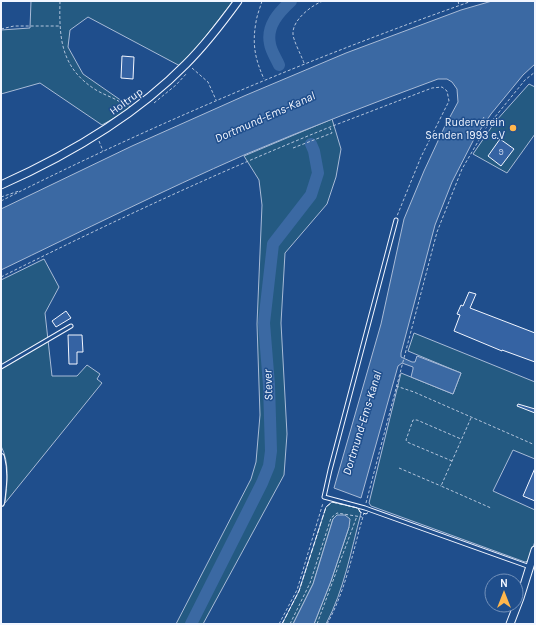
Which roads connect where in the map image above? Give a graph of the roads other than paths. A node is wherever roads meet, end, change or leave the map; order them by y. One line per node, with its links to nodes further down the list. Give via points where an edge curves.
1 (238, 1): 2 (street, Holtrup, via 186,64 151,96 70,152)
2 (1, 185)
3 (396, 220): 9 (lane, via 324,497 365,508)
4 (71, 326): 5 (lane)
5 (1, 367)
6 (1, 457): 7 (street, via 4,478)
7 (1, 503)
8 (535, 550): 9 (street)
9 (530, 568): 10 (street)
10 (510, 624)

